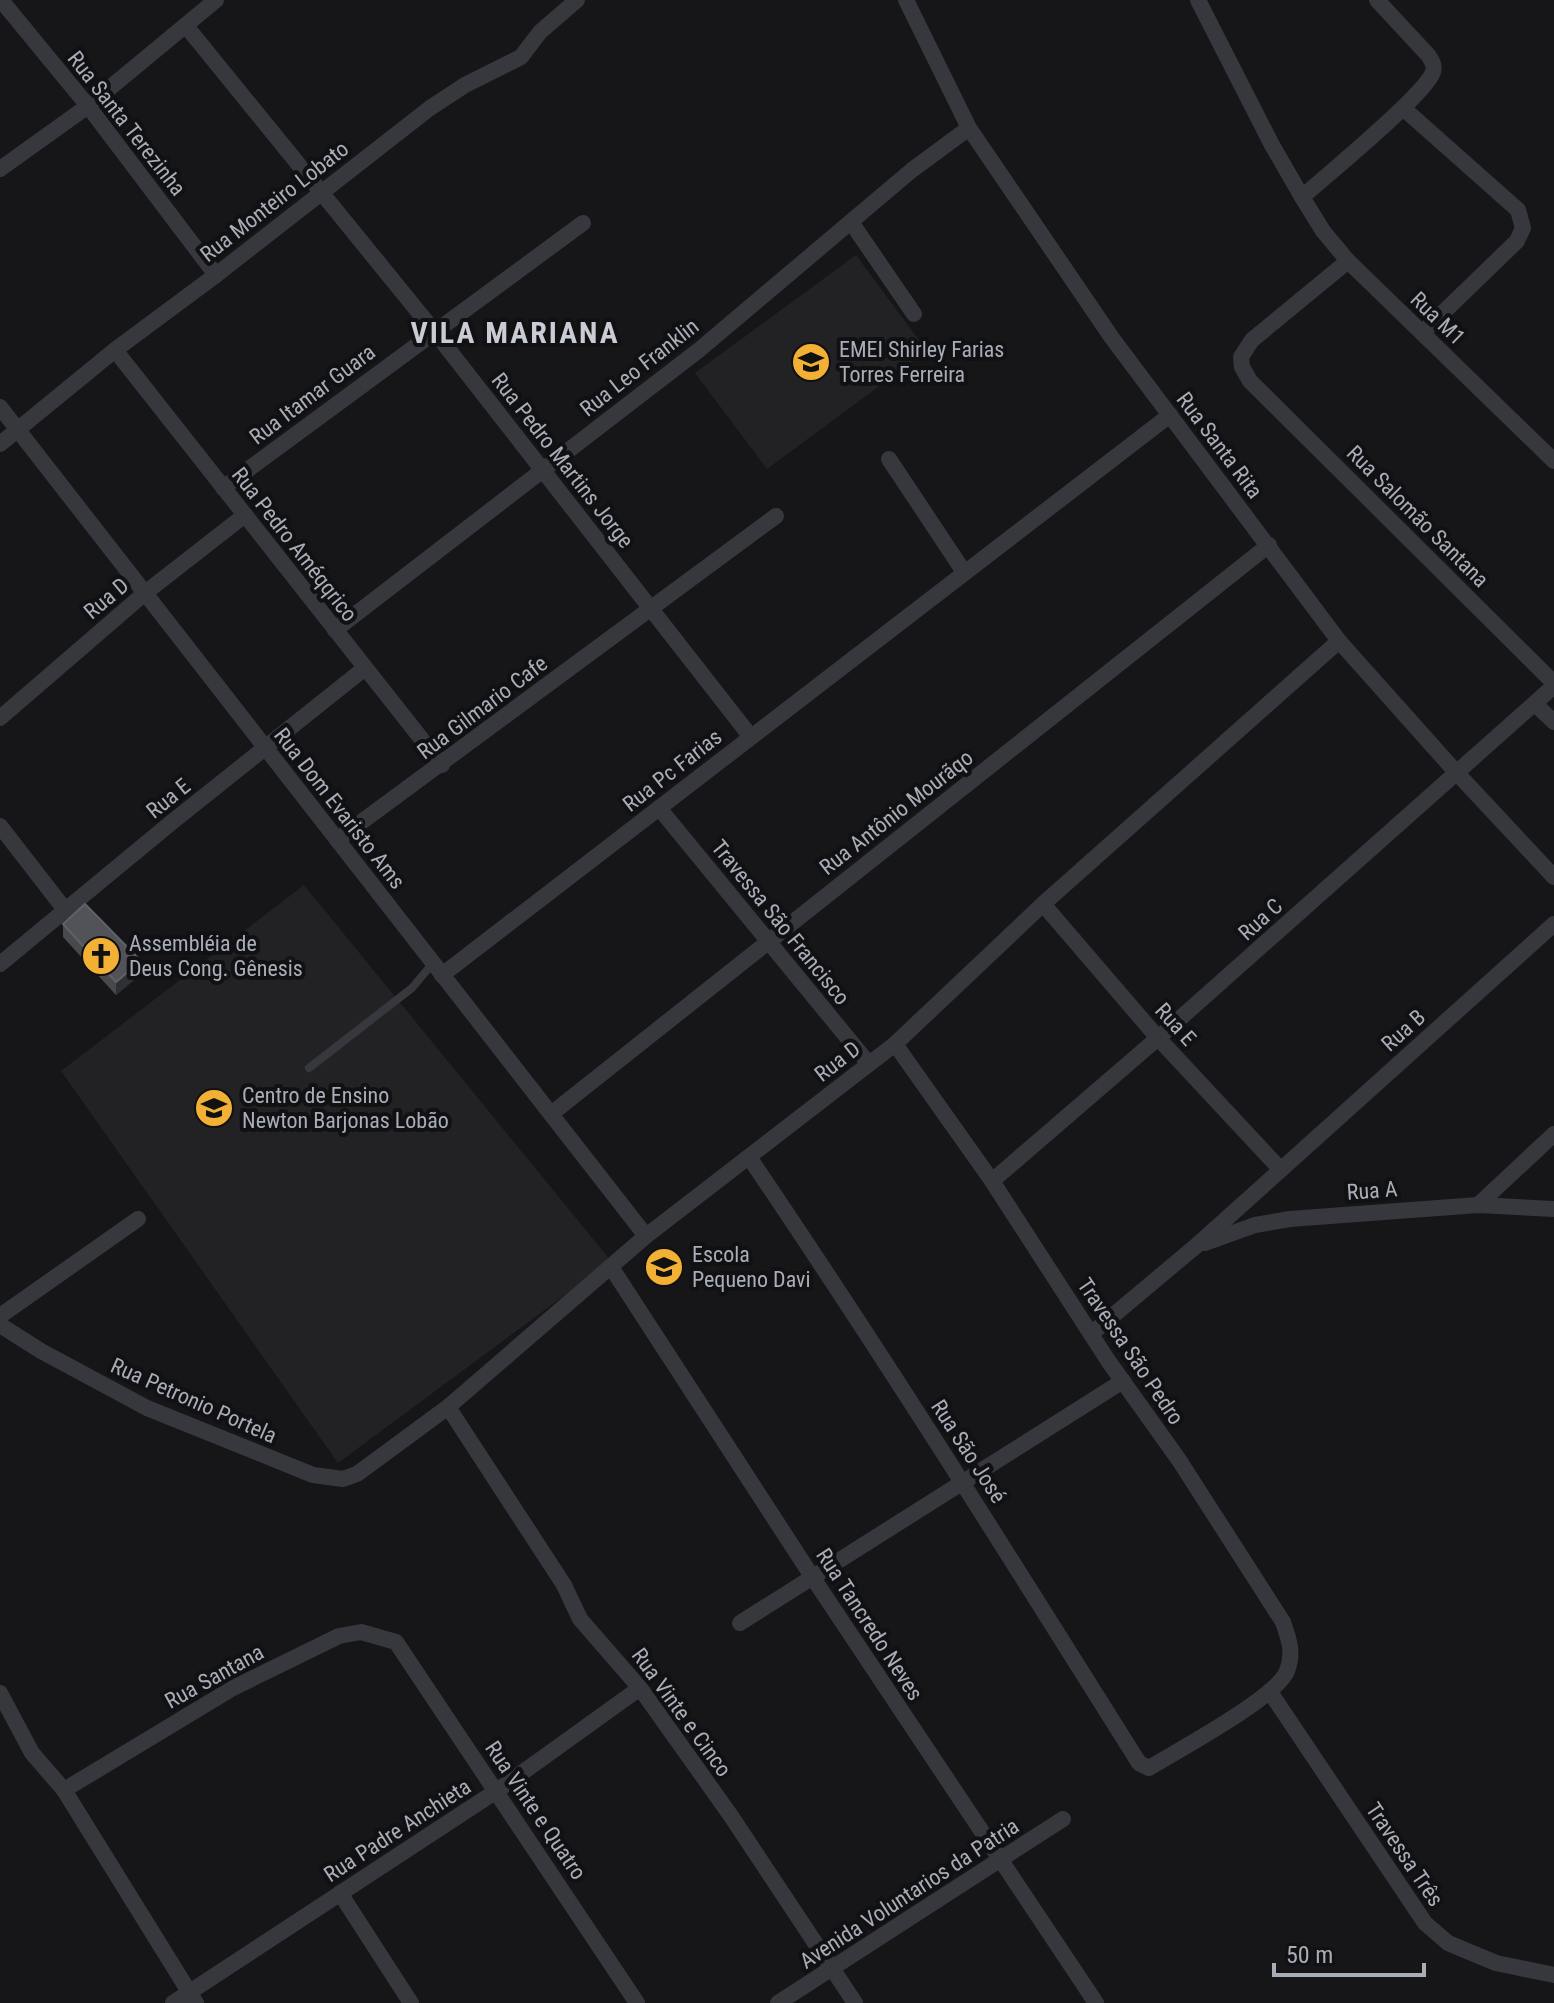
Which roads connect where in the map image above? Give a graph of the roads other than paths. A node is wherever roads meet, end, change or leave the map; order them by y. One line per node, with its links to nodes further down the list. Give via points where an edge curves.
1 (1, 0): 8 (street, Rua Santa Terezinha)
2 (216, 0): 7 (street)
3 (577, 0): 12 (street, Rua Monteiro Lobato, via 521,57 442,100)
4 (906, 0): 10 (street, Rua Santa Rita)
5 (1198, 0): 13 (street, Rua M1)
6 (1377, 0): 9 (street, via 1434,64 1432,74)
7 (186, 26): 8 (street); 12 (street, Rua Pedro Martins Jorge)
8 (88, 106): 11 (street); 17 (street, Rua Santa Terezinha)
9 (1403, 108): 13 (street); 20 (street, via 1518,210 1523,228 1517,241)
10 (969, 128): 14 (street, Rua Leo Franklin); 23 (street, Rua Santa Rita)
11 (0, 169)
12 (321, 192): 17 (street, Rua Monteiro Lobato); 19 (street, Rua Pedro Martins Jorge)
13 (1302, 197): 16 (street, Rua M1)
14 (851, 222): 18 (street); 28 (street, Rua Leo Franklin, via 699,350)
15 (583, 223): 19 (street, Rua Itamar Guara)
16 (1348, 261): 20 (street, Rua M1); 39 (street, Rua Salomão Santana, via 1245,348 1242,367 1250,381)
17 (216, 275): 21 (street, Rua Monteiro Lobato)
18 (914, 314)
19 (434, 331): 28 (street, Rua Pedro Martins Jorge); 29 (street, Rua Itamar Guara)
20 (1422, 333): 27 (street, Rua M1)
21 (115, 350): 24 (street, Rua Monteiro Lobato); 29 (street, Rua Pedro Améqqrico)
22 (0, 407): 24 (street, Rua Dom Evaristo Ams)
23 (1170, 415): 32 (street, Rua Santa Rita); 33 (street, Rua Pc Farias)
24 (17, 429): 25 (street, Rua Monteiro Lobato); 34 (street, Rua Dom Evaristo Ams)
25 (0, 444)
26 (889, 459): 33 (street)
27 (1554, 461)
28 (542, 469): 35 (street, Rua Pedro Martins Jorge); 36 (street, Rua Leo Franklin)
29 (223, 488): 30 (street, Rua Pedro Améqqrico)
30 (245, 515): 34 (street, Rua D); 36 (street, Rua Pedro Améqqrico)
31 (776, 516): 35 (street, Rua Gilmario Cafe)
32 (1269, 545): 37 (street, Rua Santa Rita); 54 (street, Rua Antônio Mourãqo)
33 (964, 572): 43 (street, Rua Pc Farias)
34 (145, 593): 41 (street, Rua D); 44 (street, Rua Dom Evaristo Ams)
35 (651, 606): 43 (street, Rua Pedro Martins Jorge); 45 (street, Rua Gilmario Cafe)
36 (335, 630): 38 (street, Rua Pedro Améqqrico)
37 (1339, 641): 46 (street, Rua Santa Rita); 51 (street, Rua D)
38 (365, 668): 44 (street, Rua E); 45 (street, Rua Pedro Améqqrico)
39 (1554, 684): 40 (street, Rua C)
40 (1535, 704): 42 (street); 46 (street, Rua C)
41 (0, 718)
42 (1554, 722)
43 (751, 737): 47 (street, Rua Pc Farias)
44 (265, 747): 49 (street, Rua Dom Evaristo Ams); 52 (street, Rua E)
45 (442, 765): 49 (street, Rua Gilmario Cafe)
46 (1455, 771): 50 (street, Rua Santa Rita); 57 (street, Rua C)
47 (659, 808): 54 (street, Travessa São Francisco); 56 (street, Rua Pc Farias)
48 (0, 826): 52 (street)
49 (337, 840): 56 (street, Rua Dom Evaristo Ams)
50 (1554, 877)
51 (1043, 904): 57 (street, Rua E); 58 (street, Rua D)
52 (66, 911): 55 (street, Rua E)
53 (1554, 924): 64 (street, Rua B)
54 (768, 942): 59 (street, Travessa São Francisco); 61 (street, Rua Antônio Mourãqo)
55 (0, 964)
56 (438, 969): 60 (lane); 61 (street, Rua Dom Evaristo Ams)
57 (1158, 1038): 64 (street, Rua E); 65 (street, Rua C)
58 (895, 1044): 59 (street, Rua D); 65 (street, Travessa São Pedro)
59 (869, 1064): 63 (street, Rua D)
60 (309, 1068)
61 (551, 1114): 69 (street, Rua Dom Evaristo Ams)
62 (1554, 1134): 66 (street)
63 (749, 1157): 69 (street, Rua D); 78 (street, Rua São José)
64 (1281, 1170): 70 (street, Rua A)
65 (992, 1181): 74 (street, Travessa São Pedro)
66 (1478, 1205): 67 (street, Rua A); 70 (street, Rua A, via 1290,1219)
67 (1554, 1209)
68 (138, 1219): 72 (street)
69 (646, 1236): 71 (street, Rua D)
70 (1196, 1246): 74 (street, Rua A)
71 (611, 1267): 76 (street, Rua D); 79 (street, Rua Tancredo Neves)
72 (0, 1316)
73 (0, 1325): 77 (street, Rua Petronio Portela, via 147,1408 313,1475)
74 (1091, 1334): 75 (street, Travessa São Pedro)
75 (1123, 1381): 78 (street); 83 (street, Travessa São Pedro, via 1283,1622 1291,1656 1286,1673)
76 (448, 1407): 77 (street, Rua D, via 357,1474); 82 (street, Rua Vinte e Cinco, via 564,1585 580,1619)
77 (335, 1479)
78 (963, 1483): 79 (street); 83 (street, Rua São José, via 1139,1763 1149,1768)
79 (813, 1578): 80 (street); 88 (street, Rua Tancredo Neves)
80 (740, 1623)
81 (396, 1642): 85 (street, Rua Santana, via 361,1632 339,1636 233,1688); 86 (street, Rua Vinte e Quatro)
82 (640, 1688): 86 (street, Rua Padre Anchieta); 90 (street, Rua Vinte e Cinco)
83 (1270, 1692): 91 (street, Travessa Três, via 1425,1923 1448,1943 1496,1963)
84 (0, 1693): 85 (street, via 32,1753)
85 (64, 1790): 92 (street)
86 (498, 1790): 89 (street, Rua Padre Anchieta); 95 (street, Rua Vinte e Quatro)
87 (1063, 1819): 88 (street, Avenida Voluntarios da Patria)
88 (1001, 1862): 90 (street, Avenida Voluntarios da Patria); 98 (street, Rua Tancredo Neves)
89 (340, 1893): 92 (street, Rua Padre Anchieta); 94 (street)
90 (832, 1968): 96 (street, Avenida Voluntarios da Patria); 97 (street, Rua Vinte e Cinco)
91 (1554, 1975)
92 (193, 1998): 93 (street, Rua Padre Anchieta)
93 (173, 2003)
94 (411, 2003)
95 (637, 2003)
96 (778, 2003)
97 (855, 2003)
98 (1096, 2003)

